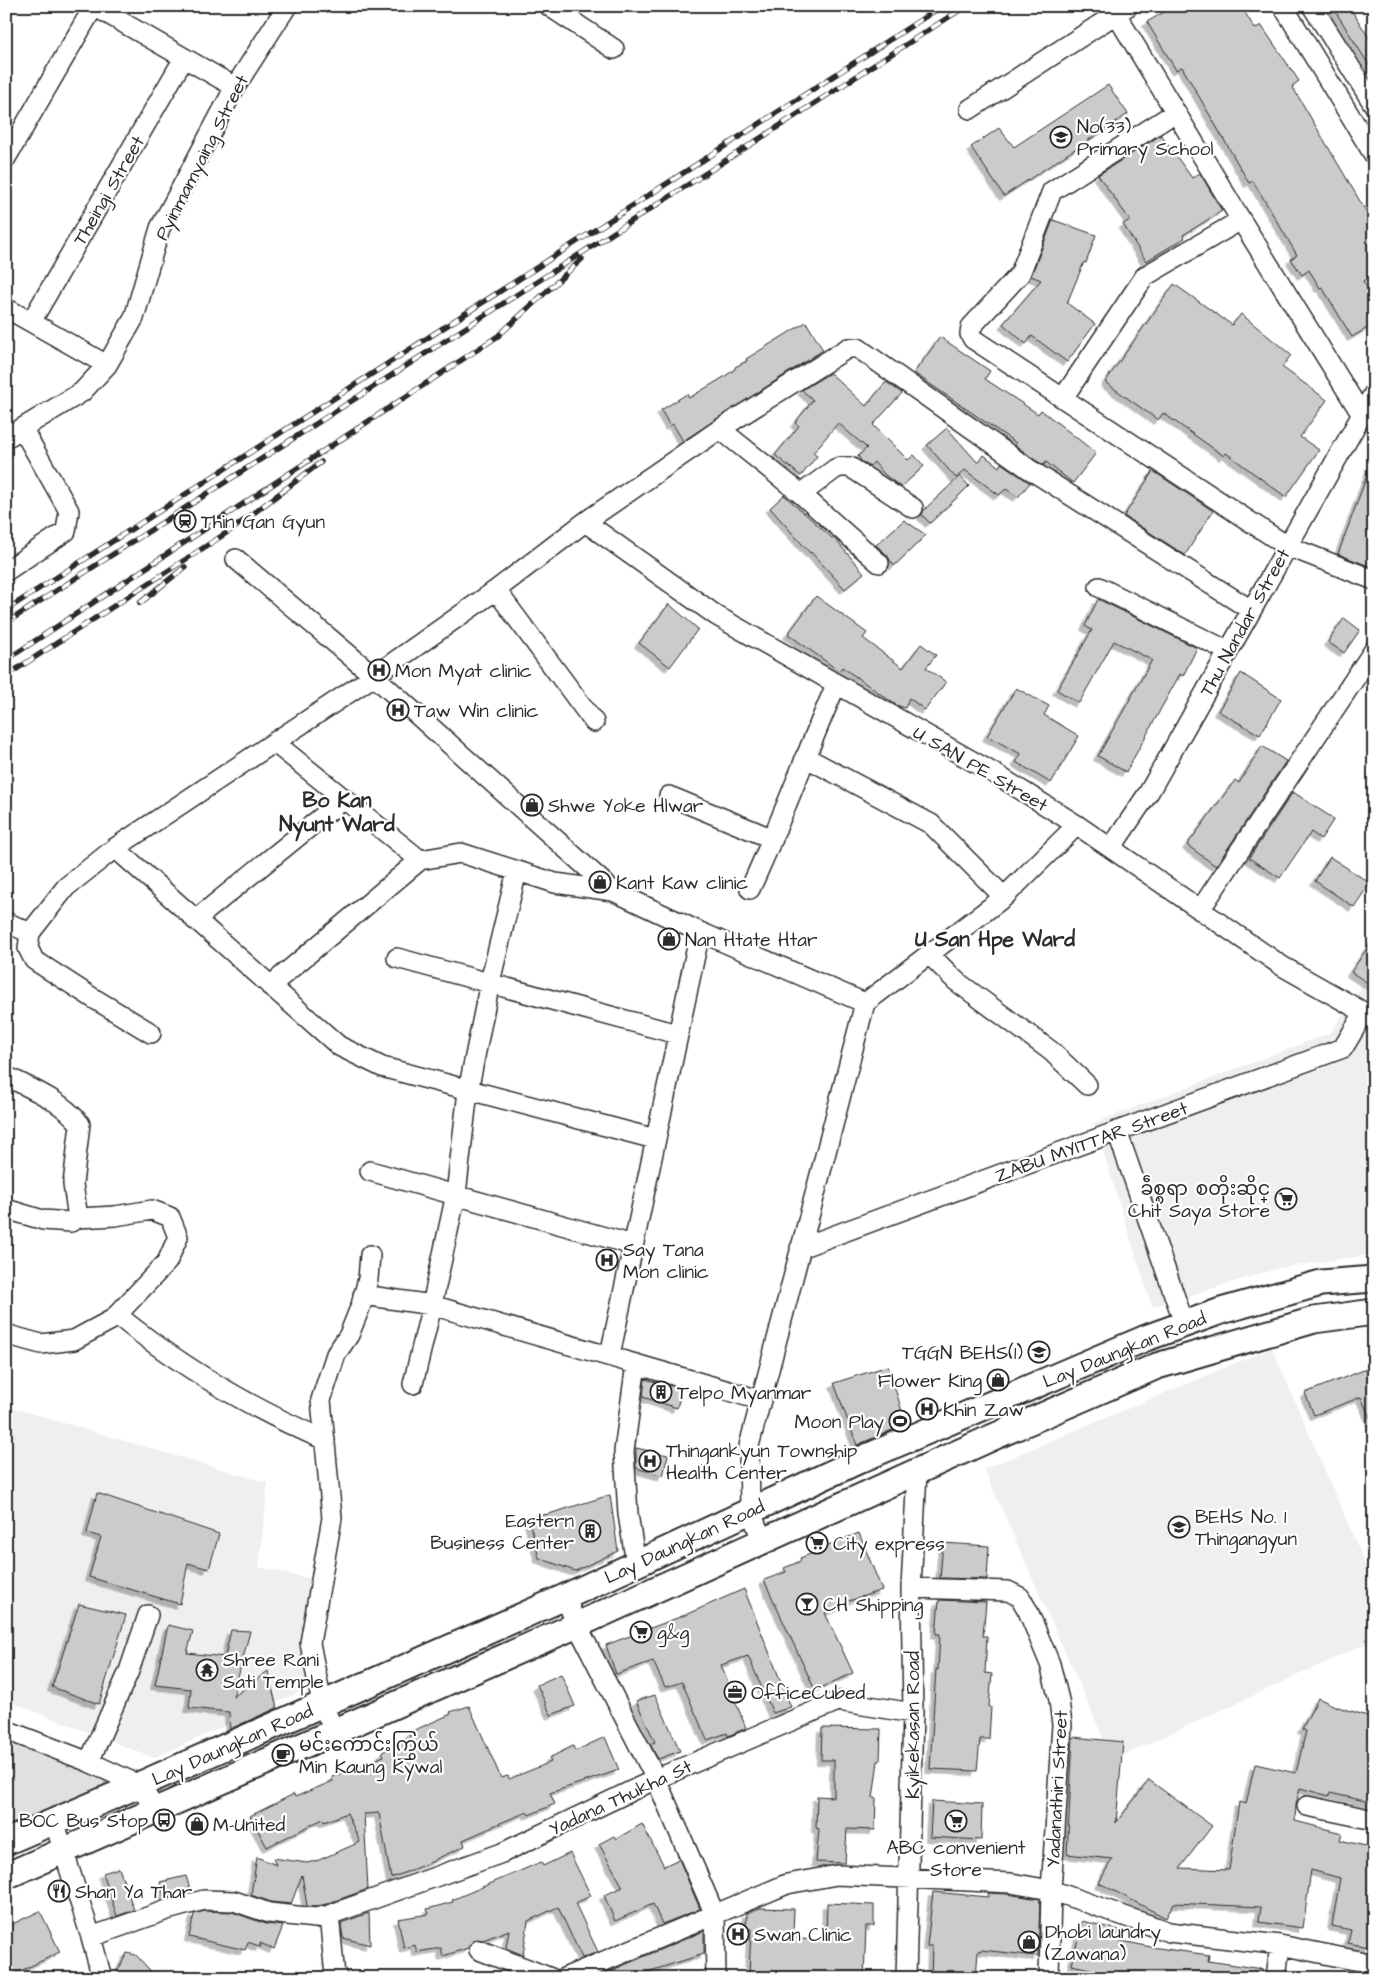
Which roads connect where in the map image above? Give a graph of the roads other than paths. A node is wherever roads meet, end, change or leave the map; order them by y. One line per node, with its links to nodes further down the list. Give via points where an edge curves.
1 (94, 6): 8 (street); 14 (street)
2 (287, 6): 9 (street, Pyinmamyaing Street)
3 (549, 6): 7 (street)
4 (1283, 6): 13 (street)
5 (1312, 6): 10 (street)
6 (1122, 10): 11 (street); 12 (street)
7 (614, 49)
8 (184, 58): 9 (street); 17 (street, Theingi Street)
9 (235, 87): 18 (street, Pyinmamyaing Street, via 160,228 134,318)
10 (1374, 105)
11 (970, 108)
12 (1176, 112): 15 (street); 20 (street, via 1052,191 1020,274 971,327 973,339)
13 (1374, 155)
14 (6, 158)
15 (1241, 220): 20 (street, via 1145,276); 21 (street)
16 (6, 308): 17 (street)
17 (31, 322): 18 (street)
18 (107, 365): 23 (street, Pyinmamyaing Street, via 82,392)
19 (1374, 393): 21 (street, Thu Nandar Street)
20 (1063, 398): 27 (street)
21 (1362, 414): 27 (street, Thu Nandar Street)
22 (720, 429): 24 (street); 26 (street); 34 (street, via 839,352 858,348 1029,469)
23 (14, 433): 30 (street, via 69,511 69,521 66,531)
24 (801, 494): 25 (street, via 835,469 850,467); 29 (street)
25 (913, 508)
26 (585, 522): 33 (street); 38 (street, U SAN PE Street, via 717,616)
27 (1287, 546): 31 (street); 34 (street, Thu Nandar Street)
28 (236, 559): 37 (street)
29 (879, 563)
30 (6, 571)
31 (1374, 580)
32 (1099, 587): 36 (street)
33 (496, 590): 37 (street); 39 (street)
34 (1251, 610): 36 (street, Thu Nandar Street)
35 (1374, 650): 53 (street)
36 (1228, 651): 47 (street, Thu Nandar Street, via 1149,792)
37 (374, 676): 40 (street); 51 (street)
38 (836, 685): 41 (street); 44 (street, U SAN PE Street, via 997,775)
39 (594, 722)
40 (275, 743): 43 (street); 46 (street)
41 (805, 757): 45 (street); 52 (street, via 931,824)
42 (669, 796): 45 (street)
43 (344, 799): 48 (street); 54 (street)
44 (1077, 825): 47 (street, U SAN PE Street); 52 (street)
45 (773, 839): 50 (street)
46 (115, 848): 54 (street); 57 (street, via 66,887)
47 (1111, 848): 53 (street, U SAN PE Street)
48 (420, 860): 49 (street, via 461,853); 61 (street)
49 (517, 871): 51 (street, via 555,883); 60 (street)
50 (750, 889)
51 (613, 891): 56 (street)
52 (1004, 897): 58 (street)
53 (1200, 910): 63 (street, U SAN PE Street, via 1282,966)
54 (195, 920): 61 (street)
55 (6, 922): 57 (street)
56 (700, 932): 62 (street); 65 (street)
57 (30, 933): 64 (street, via 28,948 34,960)
58 (929, 954): 62 (street); 67 (street, via 956,981 1050,1051)
59 (397, 958): 60 (street)
60 (490, 982): 65 (street); 68 (street)
61 (270, 986): 68 (street, via 339,1046 382,1067)
62 (865, 1003): 76 (street)
63 (1369, 1015): 69 (street, ZABU MYITTAR Street, via 1343,1048)
64 (151, 1033)
65 (677, 1034): 70 (street)
66 (6, 1076): 74 (street, via 59,1105 80,1124 73,1184)
67 (1087, 1085)
68 (468, 1090): 70 (street); 72 (street)
69 (1117, 1131): 76 (street, ZABU MYITTAR Street); 83 (street)
70 (655, 1139): 75 (street)
71 (370, 1171): 72 (street)
72 (456, 1194): 75 (street); 80 (street)
73 (6, 1209): 74 (street, via 43,1220 71,1222)
74 (78, 1218): 82 (street, via 152,1210 170,1217 178,1237 167,1262)
75 (633, 1245): 86 (street)
76 (800, 1248): 90 (street)
77 (370, 1255): 79 (street)
78 (1374, 1278): 83 (main road, Lay Daungkan Road, via 1321,1283)
79 (363, 1295): 80 (street); 93 (street, via 349,1335 336,1354 322,1400)
80 (432, 1305): 86 (street); 89 (street)
81 (1374, 1312): 88 (main road, Lay Daungkan Road, via 1314,1320)
82 (117, 1315): 84 (street, via 74,1340 41,1344); 93 (street, via 152,1344 218,1386)
83 (1184, 1323): 85 (main road, Lay Daungkan Road)
84 (6, 1333)
85 (1146, 1338): 88 (main road); 91 (main road, Lay Daungkan Road)
86 (610, 1356): 87 (street)
87 (636, 1364): 90 (street); 98 (street, via 624,1451 628,1514)
88 (1157, 1366): 92 (main road, Lay Daungkan Road)
89 (413, 1384)
90 (760, 1400): 96 (street, via 749,1446)
91 (979, 1409): 92 (main road); 94 (main road, Lay Daungkan Road)
92 (991, 1438): 95 (main road, Lay Daungkan Road)
93 (325, 1440): 103 (street, via 332,1518 310,1643)
94 (902, 1442): 95 (main road); 96 (main road, Lay Daungkan Road)
95 (917, 1472): 97 (main road, Lay Daungkan Road); 99 (street, Kyikekasan Road)
96 (750, 1510): 97 (street); 98 (main road, Lay Daungkan Road)
97 (763, 1542): 102 (main road, Lay Daungkan Road)
98 (636, 1564): 100 (main road, Lay Daungkan Road)
99 (911, 1588): 104 (street, Kyikekasan Road); 118 (street, Yadanathiri Street, via 1008,1591 1020,1597 1028,1611 1050,1664 1062,1725)
100 (565, 1597): 102 (street); 103 (main road, Lay Daungkan Road)
101 (148, 1615): 107 (street, via 129,1671)
102 (577, 1625): 106 (main road, Lay Daungkan Road); 108 (street)
103 (322, 1704): 106 (street); 109 (main road, Lay Daungkan Road)
104 (913, 1714): 108 (street, Yadana Thukha St, via 838,1701); 117 (street, Kyikekasan Road)
105 (6, 1730): 107 (street)
106 (335, 1732): 111 (main road, Lay Daungkan Road)
107 (89, 1762): 109 (street)
108 (656, 1779): 119 (street, Yadana Thukha St, via 502,1853); 120 (street)
109 (139, 1785): 111 (street); 113 (main road, Lay Daungkan Road)
110 (1307, 1806): 112 (street)
111 (156, 1811): 115 (main road, Lay Daungkan Road)
112 (1374, 1820)
113 (54, 1822): 114 (main road, Lay Daungkan Road); 115 (street)
114 (6, 1842)
115 (63, 1851): 116 (main road, Lay Daungkan Road); 121 (street)
116 (6, 1876)
117 (910, 1877): 118 (street); 120 (street, via 836,1875 787,1884); 130 (street, Kyikekasan Road)
118 (1051, 1890): 122 (street, via 1169,1932); 131 (street, Yadanathiri Street)
119 (329, 1915): 121 (street, Yadana Thukha St, via 315,1918 269,1913 234,1901 204,1900); 126 (street, via 335,1976)
120 (715, 1915): 128 (street); 129 (street)
121 (91, 1937): 125 (street)
122 (1280, 1945): 124 (street); 132 (street)
123 (479, 1950): 127 (street)
124 (1374, 1964)
125 (102, 1978)
126 (338, 1978)
127 (552, 1978)
128 (564, 1978)
129 (716, 1978)
130 (906, 1978)
131 (1049, 1978)
132 (1276, 1978)

